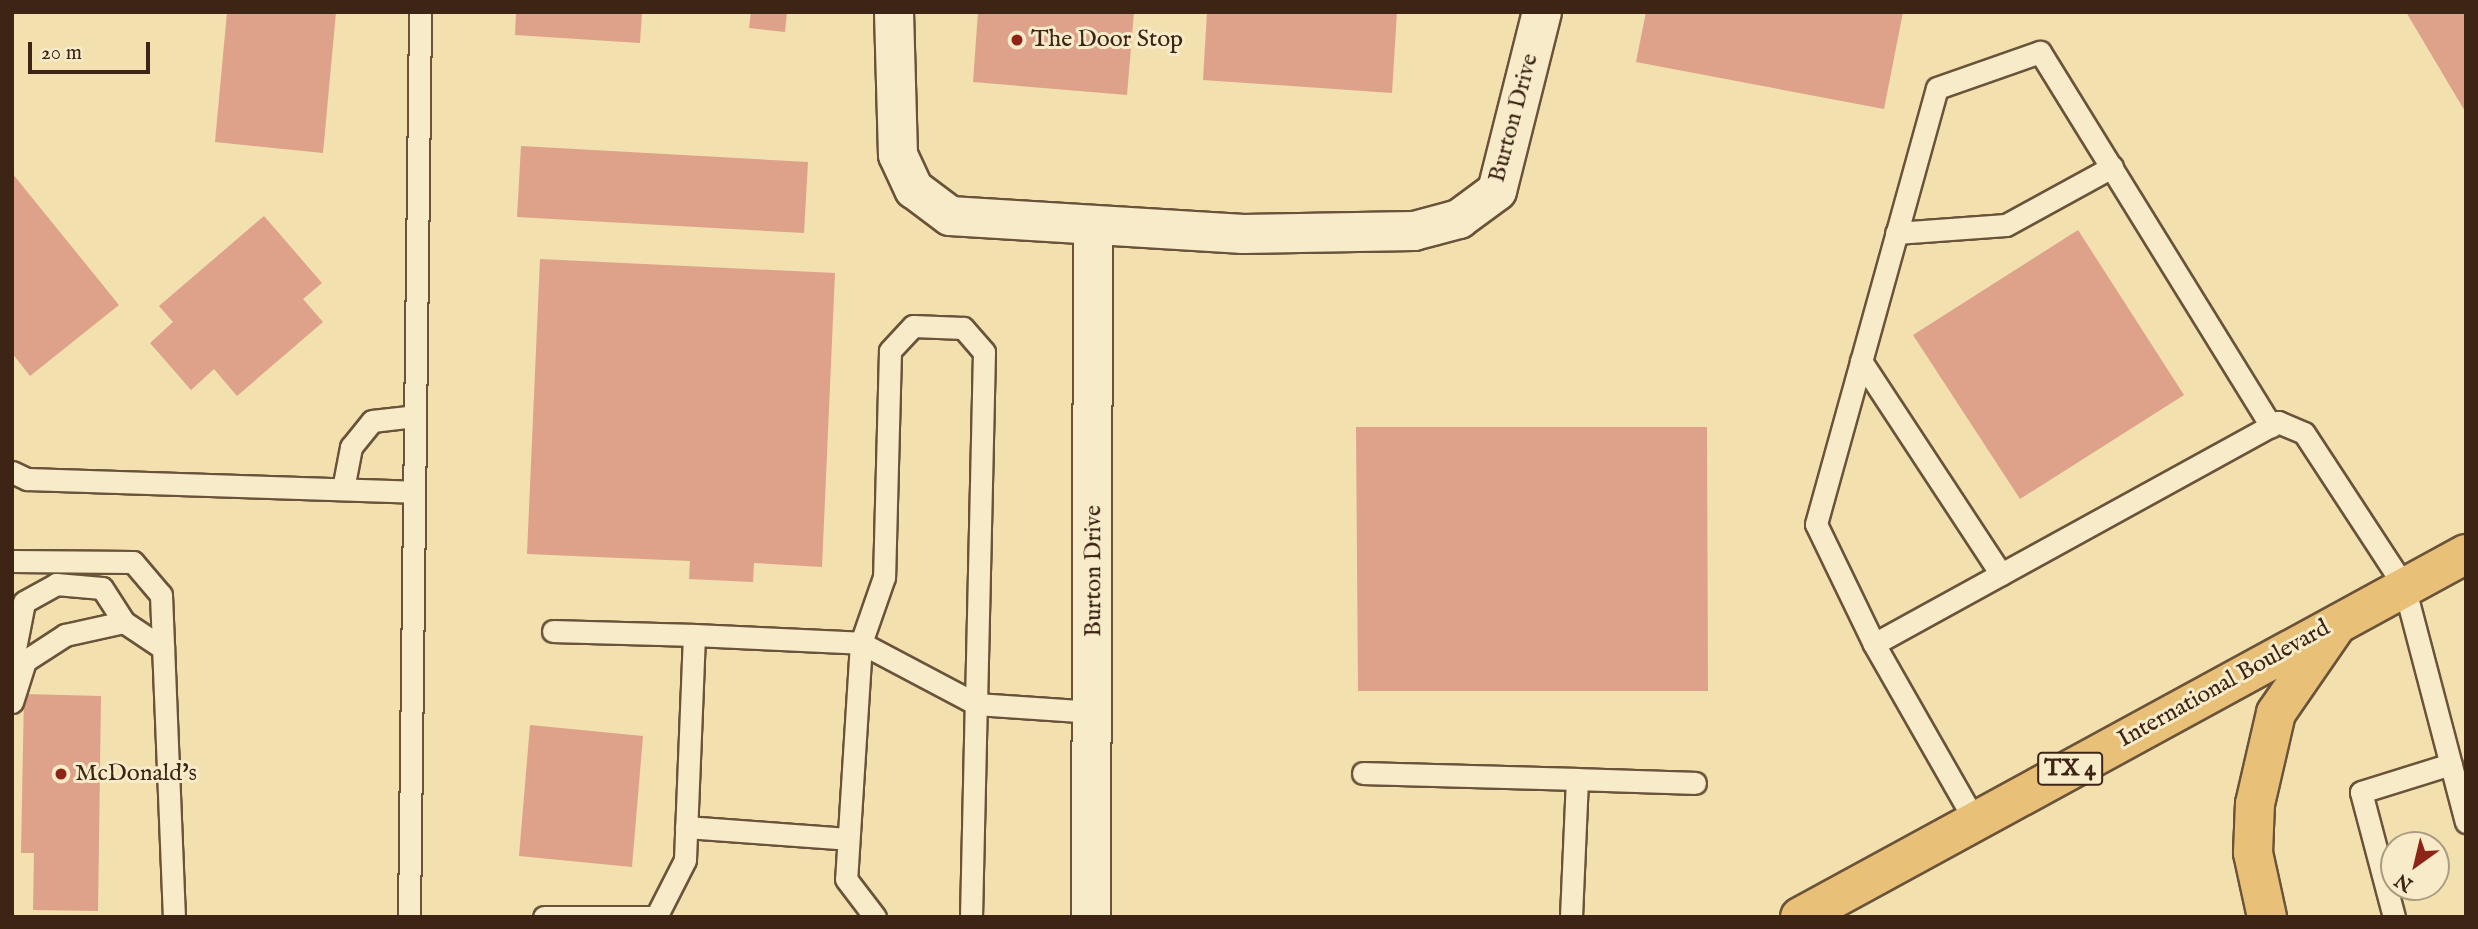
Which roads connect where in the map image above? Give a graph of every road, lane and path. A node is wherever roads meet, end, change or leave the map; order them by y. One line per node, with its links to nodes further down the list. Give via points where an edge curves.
1 (420, 12): 8 (lane)
2 (894, 12): 5 (street, Burton Drive, via 897,143 915,189 950,216)
3 (1542, 12): 5 (street, Burton Drive, via 1497,191 1459,219 1414,231 1243,234)
4 (2112, 167): 6 (lane, via 2006,225); 6 (lane, via 2040,52 1937,88); 9 (lane)
5 (1093, 226): 27 (street, Burton Drive)
6 (1896, 233): 7 (lane)
7 (1861, 361): 15 (lane); 22 (lane, via 1816,524)
8 (415, 416): 11 (lane, via 372,421 351,447); 12 (lane)
9 (2271, 426): 15 (lane); 16 (lane, via 2278,422 2304,433)
10 (12, 472): 11 (lane, via 27,480)
11 (343, 489): 12 (lane)
12 (414, 492): 37 (lane)
13 (2466, 554): 16 (main road, International Boulevard / TX 4)
14 (12, 561): 23 (lane, via 133,562 161,595)
15 (2001, 574): 22 (lane)
16 (2404, 586): 17 (main road, International Boulevard / TX 4); 28 (lane)
17 (2339, 620): 32 (main road, International Boulevard / TX 4); 45 (main road, via 2276,713 2255,804 2253,853)
18 (124, 622): 23 (lane); 24 (lane, via 102,588 56,584 24,602); 25 (lane, via 94,626 43,645 25,661)
19 (553, 631): 20 (lane)
20 (694, 635): 21 (lane); 34 (lane)
21 (861, 643): 26 (lane); 26 (lane, via 884,577 890,351 913,326 963,328 984,352); 35 (lane)
22 (1874, 644): 32 (lane)
23 (163, 648): 36 (lane)
24 (12, 664)
25 (12, 702)
26 (976, 704): 27 (lane); 41 (lane)
27 (1094, 712): 42 (street, Burton Drive)
28 (2451, 764): 33 (lane); 46 (lane, via 2361,792)
29 (1363, 773): 30 (lane)
30 (1577, 779): 31 (lane); 43 (lane)
31 (1695, 783)
32 (1975, 821): 44 (main road, International Boulevard / TX 4)
33 (2466, 822)
34 (686, 827): 35 (lane); 39 (lane, via 685,860)
35 (848, 839): 40 (lane, via 846,879)
36 (174, 917)
37 (409, 917)
38 (544, 917): 39 (lane)
39 (656, 917)
40 (874, 917)
41 (971, 917)
42 (1091, 917)
43 (1572, 917)
44 (1800, 917)
45 (2267, 917)
46 (2394, 917)

